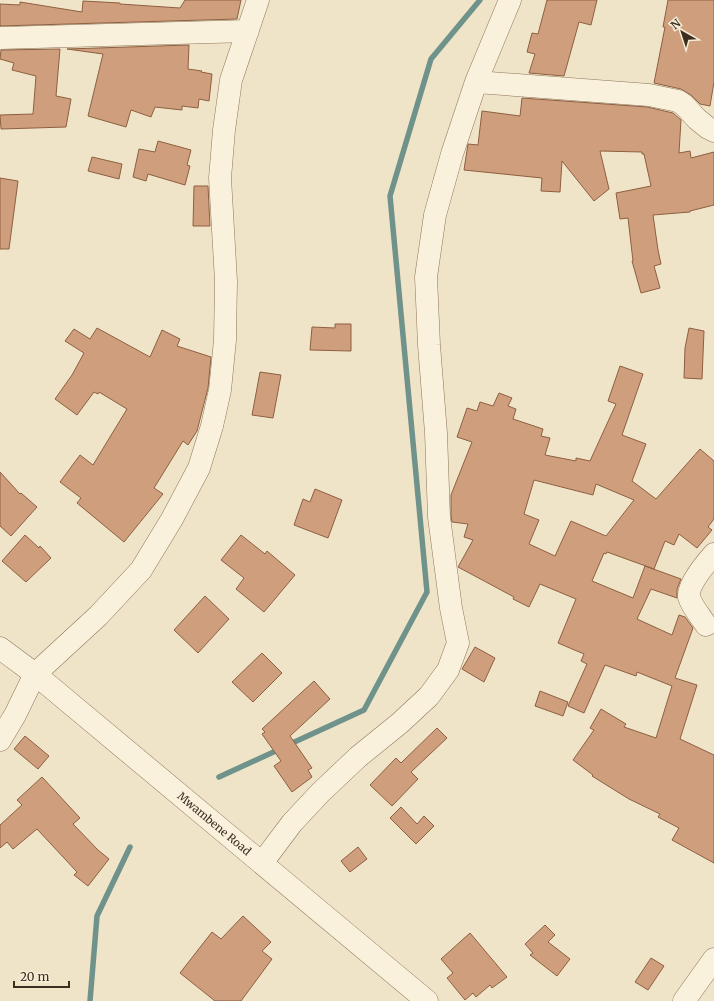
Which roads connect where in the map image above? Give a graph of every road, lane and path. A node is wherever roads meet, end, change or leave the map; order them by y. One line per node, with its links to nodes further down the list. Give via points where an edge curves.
1 (258, 0): 3 (street)
2 (510, 0): 5 (street)
3 (248, 31): 4 (street); 10 (street, via 231,80 224,130 220,178 226,281 225,340 220,390 199,468 141,570 98,616)
4 (0, 38)
5 (476, 82): 6 (street, via 657,96 678,101); 12 (street, via 435,215 426,277 439,517 458,643 448,670 429,696 320,793 292,823)
6 (714, 131)
7 (714, 554): 8 (street, via 690,587 689,593)
8 (706, 625)
9 (0, 648): 10 (street, Mwambene Road)
10 (36, 674): 11 (street); 12 (street, Mwambene Road)
11 (0, 740)
12 (262, 863): 14 (street, Mwambene Road)
13 (714, 959): 15 (street)
14 (427, 1001)
15 (684, 1001)

